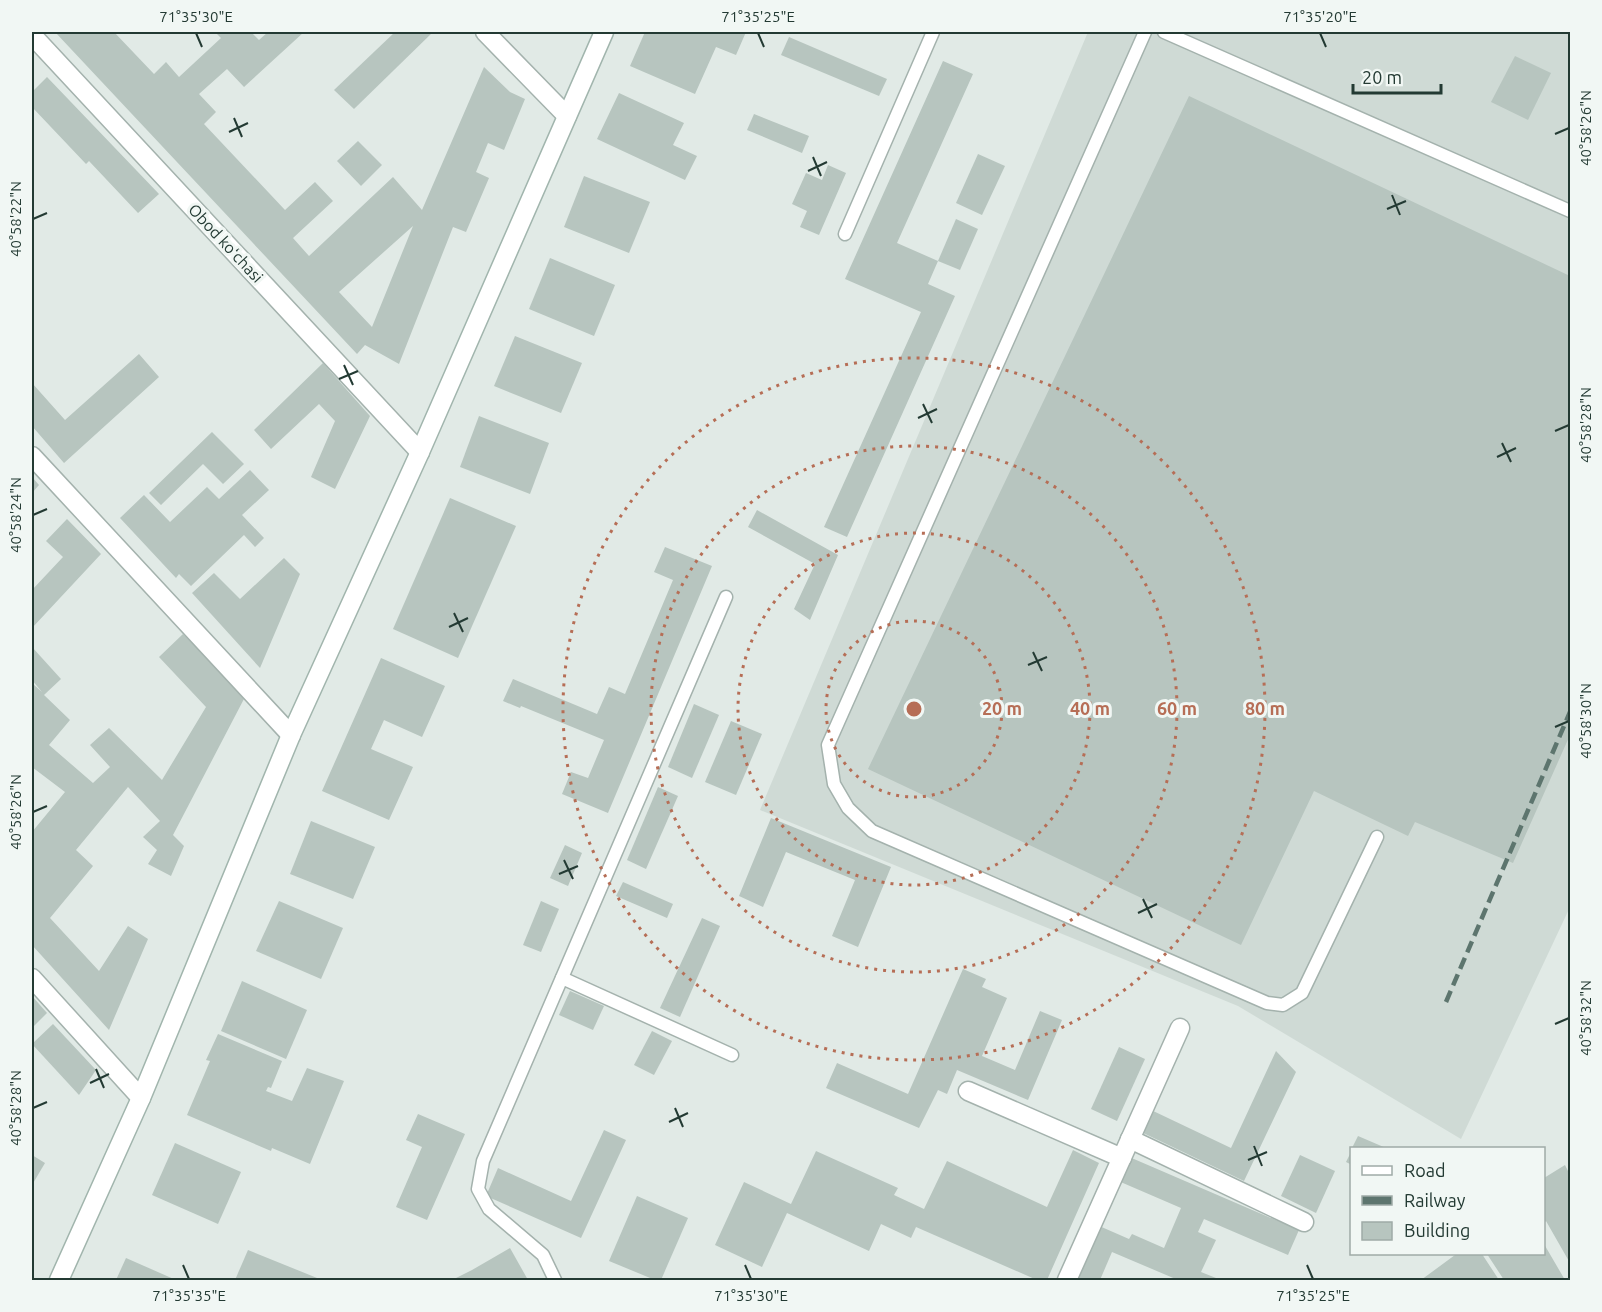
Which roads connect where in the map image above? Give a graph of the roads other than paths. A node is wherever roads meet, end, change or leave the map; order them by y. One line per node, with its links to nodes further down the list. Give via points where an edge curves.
1 (485, 32): 7 (street)
2 (604, 32): 7 (street)
3 (933, 32): 9 (lane)
4 (1145, 32): 14 (lane, via 828,745 834,784 848,808 872,831 1267,1004 1283,1005 1302,993)
5 (1164, 32): 8 (lane)
6 (32, 35): 10 (street, Obod koʻchasi)
7 (567, 116): 10 (street)
8 (1570, 211)
9 (845, 234)
10 (420, 452): 13 (street)
11 (32, 456): 13 (street)
12 (726, 597): 16 (lane)
13 (291, 735): 20 (street)
14 (1377, 837)
15 (32, 978): 20 (street)
16 (562, 978): 18 (lane); 25 (lane, via 483,1161 478,1188 489,1209 543,1255)
17 (1179, 1028): 21 (street)
18 (732, 1055)
19 (968, 1091): 22 (street)
20 (141, 1098): 24 (street)
21 (1130, 1139): 22 (street); 23 (street)
22 (1122, 1158): 26 (street)
23 (1304, 1222)
24 (59, 1281)
25 (555, 1281)
26 (1067, 1281)

